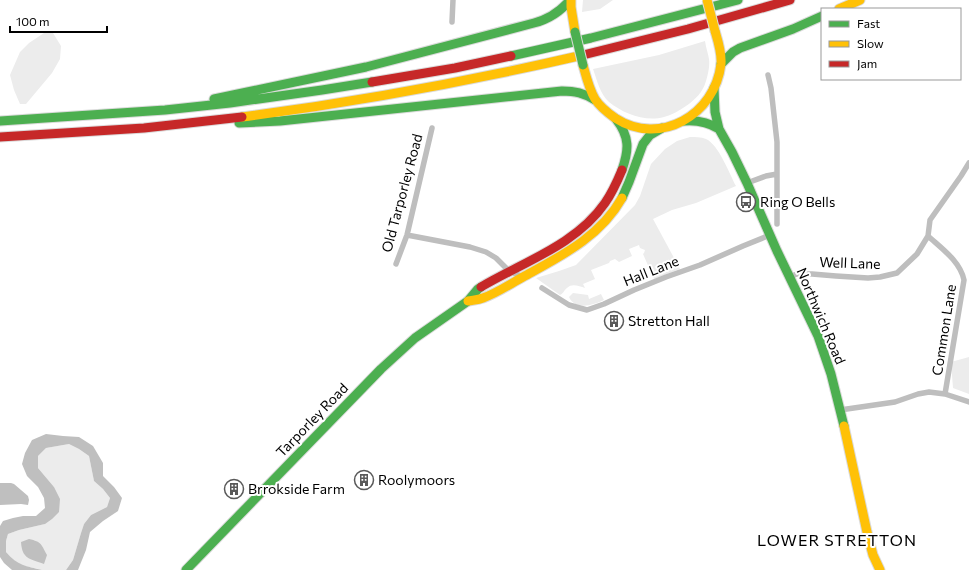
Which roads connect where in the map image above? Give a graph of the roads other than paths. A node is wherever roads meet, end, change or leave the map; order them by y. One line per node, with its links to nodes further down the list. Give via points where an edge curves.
1 (453, 0): 9 (street)
2 (707, 0): 10 (main road, bridge, via 720,49)
3 (738, 0): 14 (main road, via 591,38 455,68 322,90)
4 (790, 0): 18 (main road, via 592,54 459,82 336,104)
5 (860, 0): 7 (main road)
6 (568, 2): 13 (main road, bridge, via 583,65); 14 (main road, via 559,12 547,19 452,45 366,67)
7 (841, 8)
8 (821, 16): 10 (main road, via 793,30 740,48)
9 (452, 22)
10 (721, 64): 12 (main road)
11 (768, 75): 24 (street, via 778,142)
12 (714, 88): 17 (main road, via 705,105); 21 (main road, Northwich Road)
13 (595, 100): 15 (main road); 18 (main road, via 586,93 559,91 280,121)
14 (166, 110): 16 (main road)
15 (616, 119): 20 (main road, via 640,128); 31 (main road, Tarporley Road, via 626,136 627,151 617,182 603,206 574,234)
16 (0, 121)
17 (684, 122): 20 (main road); 21 (main road, via 701,121)
18 (167, 126): 22 (main road)
19 (432, 128): 27 (street, Old Tarporley Road)
20 (662, 128): 32 (main road, Tarporley Road, via 643,142 623,195 597,230 566,253)
21 (719, 129): 25 (main road, Northwich Road)
22 (0, 137)
23 (969, 163): 29 (street, Well Lane, via 930,220)
24 (777, 174): 25 (street); 26 (street)
25 (747, 183): 28 (main road, Northwich Road)
26 (777, 224)
27 (407, 235): 30 (street, Old Tarporley Road); 31 (street, via 486,252)
28 (770, 235): 33 (main road, Northwich Road); 34 (street, Hall Lane, via 587,310 569,305)
29 (928, 236): 33 (street, Well Lane, via 917,254 897,273 889,276 868,278 802,274); 36 (street, Common Lane, via 955,262 963,272 964,280)
30 (396, 264)
31 (509, 271): 32 (street); 35 (main road, Tarporley Road, via 478,289)
32 (523, 277): 35 (main road, Tarporley Road, via 484,298)
33 (789, 277): 38 (main road, Northwich Road, via 822,347)
34 (542, 288)
35 (468, 301): 39 (main road, Tarporley Road, via 396,354)
36 (945, 394): 37 (street); 38 (street, via 929,392 895,402)
37 (969, 402)
38 (840, 410): 40 (main road, Northwich Road, via 867,532)
39 (186, 570)
40 (880, 570)

